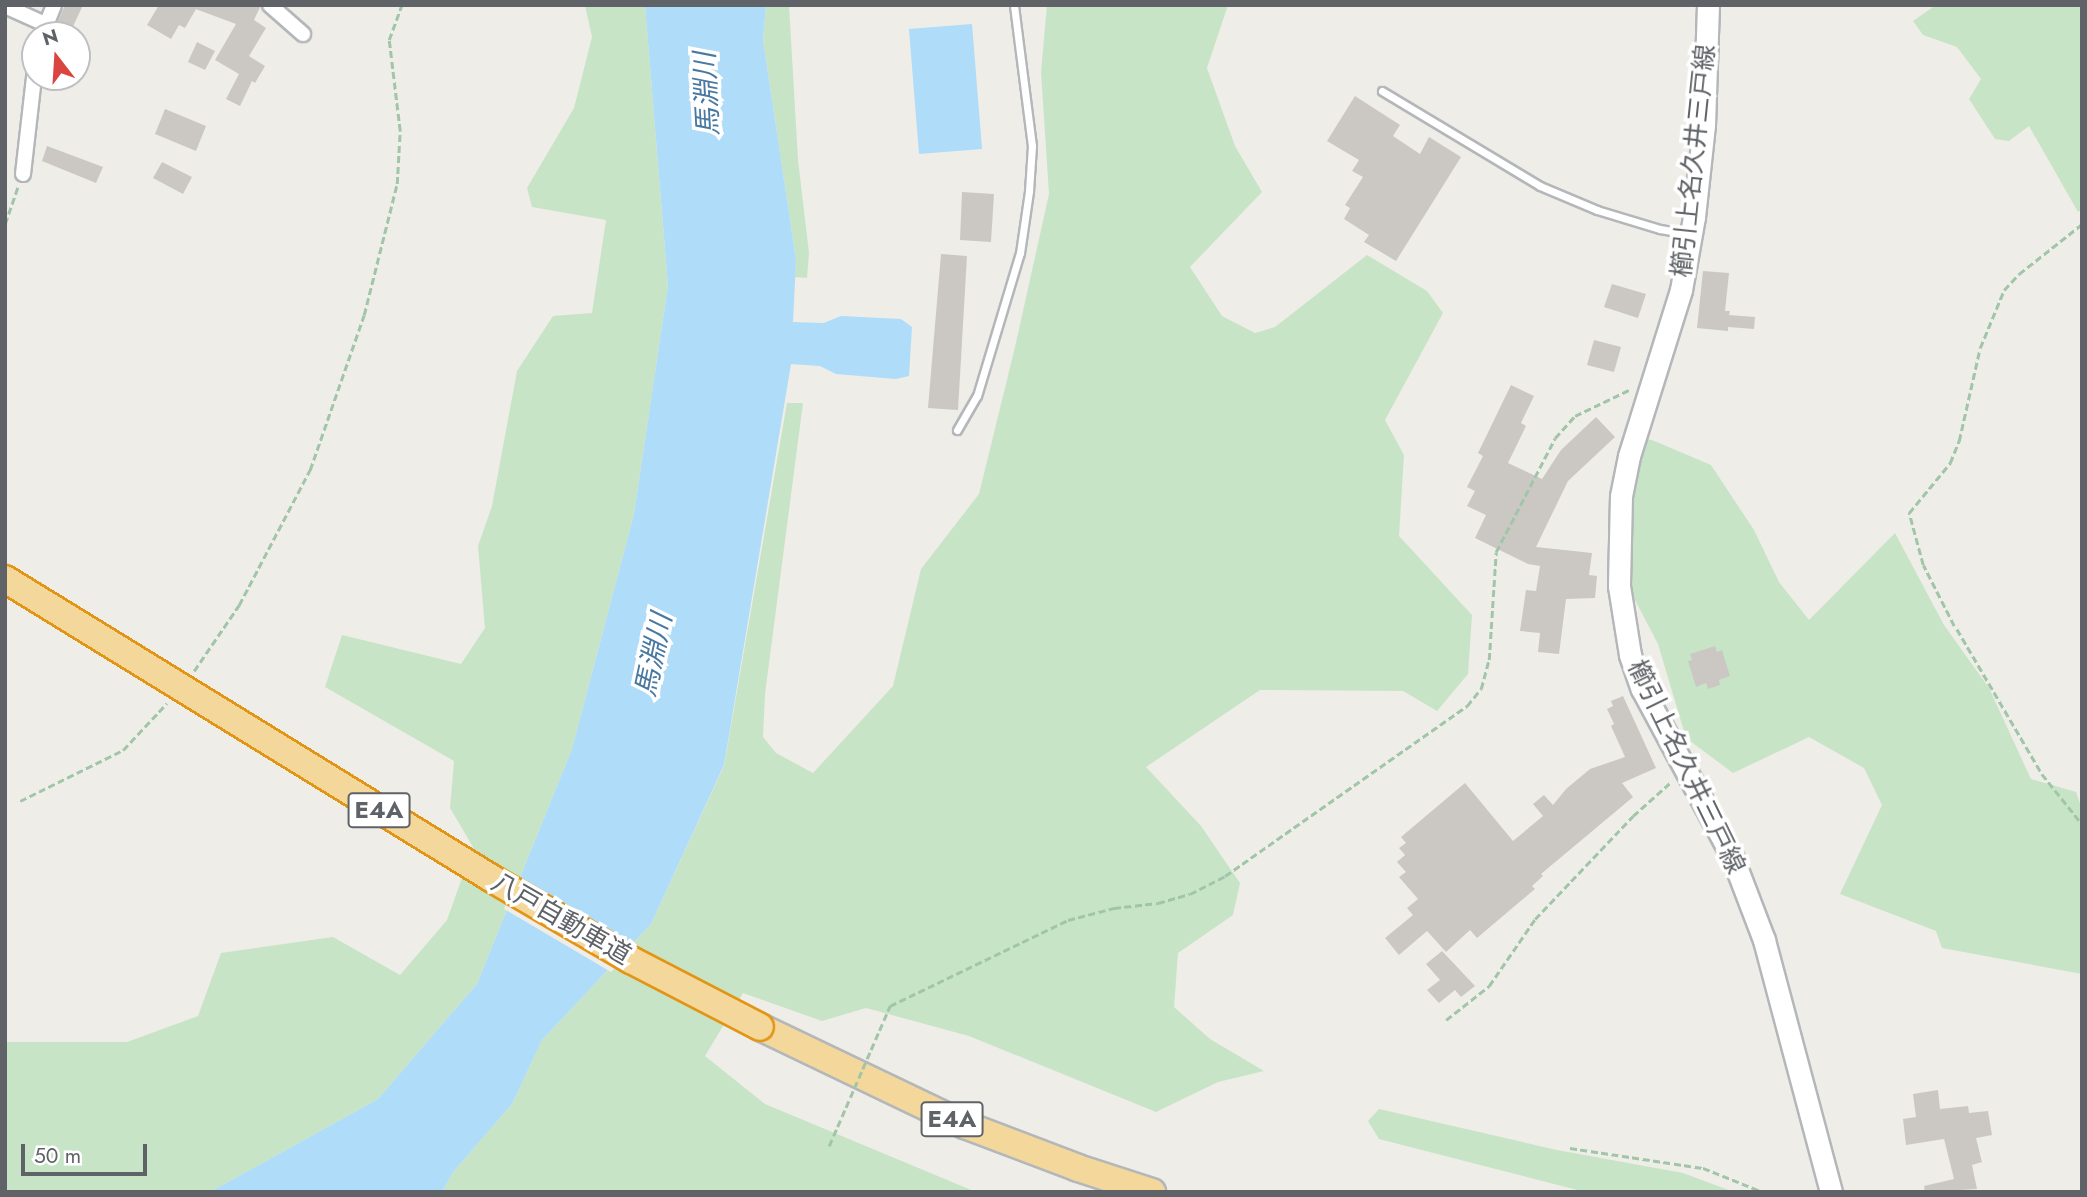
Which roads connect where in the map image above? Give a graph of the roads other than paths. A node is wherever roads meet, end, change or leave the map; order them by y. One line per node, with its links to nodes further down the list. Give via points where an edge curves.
1 (270, 5): 6 (street)
2 (1014, 5): 11 (lane, via 1032,146 1029,191 1020,253 977,396)
3 (1708, 5): 10 (main road, 櫛引上名久井三戸線, via 1703,125)
4 (5, 6): 5 (street)
5 (30, 21)
6 (303, 34)
7 (32, 91): 9 (street)
8 (1382, 91): 10 (lane, via 1540,186 1622,218)
9 (23, 174)
10 (1691, 234): 17 (main road, 櫛引上名久井三戸線, via 1681,290 1629,456 1621,496 1619,586 1634,667 1650,706 1732,856 1765,940)
11 (957, 430)
12 (5, 579): 14 (highway, 八戸自動車道 / E4A, bridge, via 491,878)
13 (5, 595): 14 (highway, 八戸自動車道 / E4A, via 482,890 621,971)
14 (759, 1035): 15 (highway, 八戸自動車道 / E4A, via 956,1137); 16 (highway, 八戸自動車道 / E4A, via 965,1125)
15 (1102, 1192)
16 (1152, 1192)
17 (1831, 1192)

